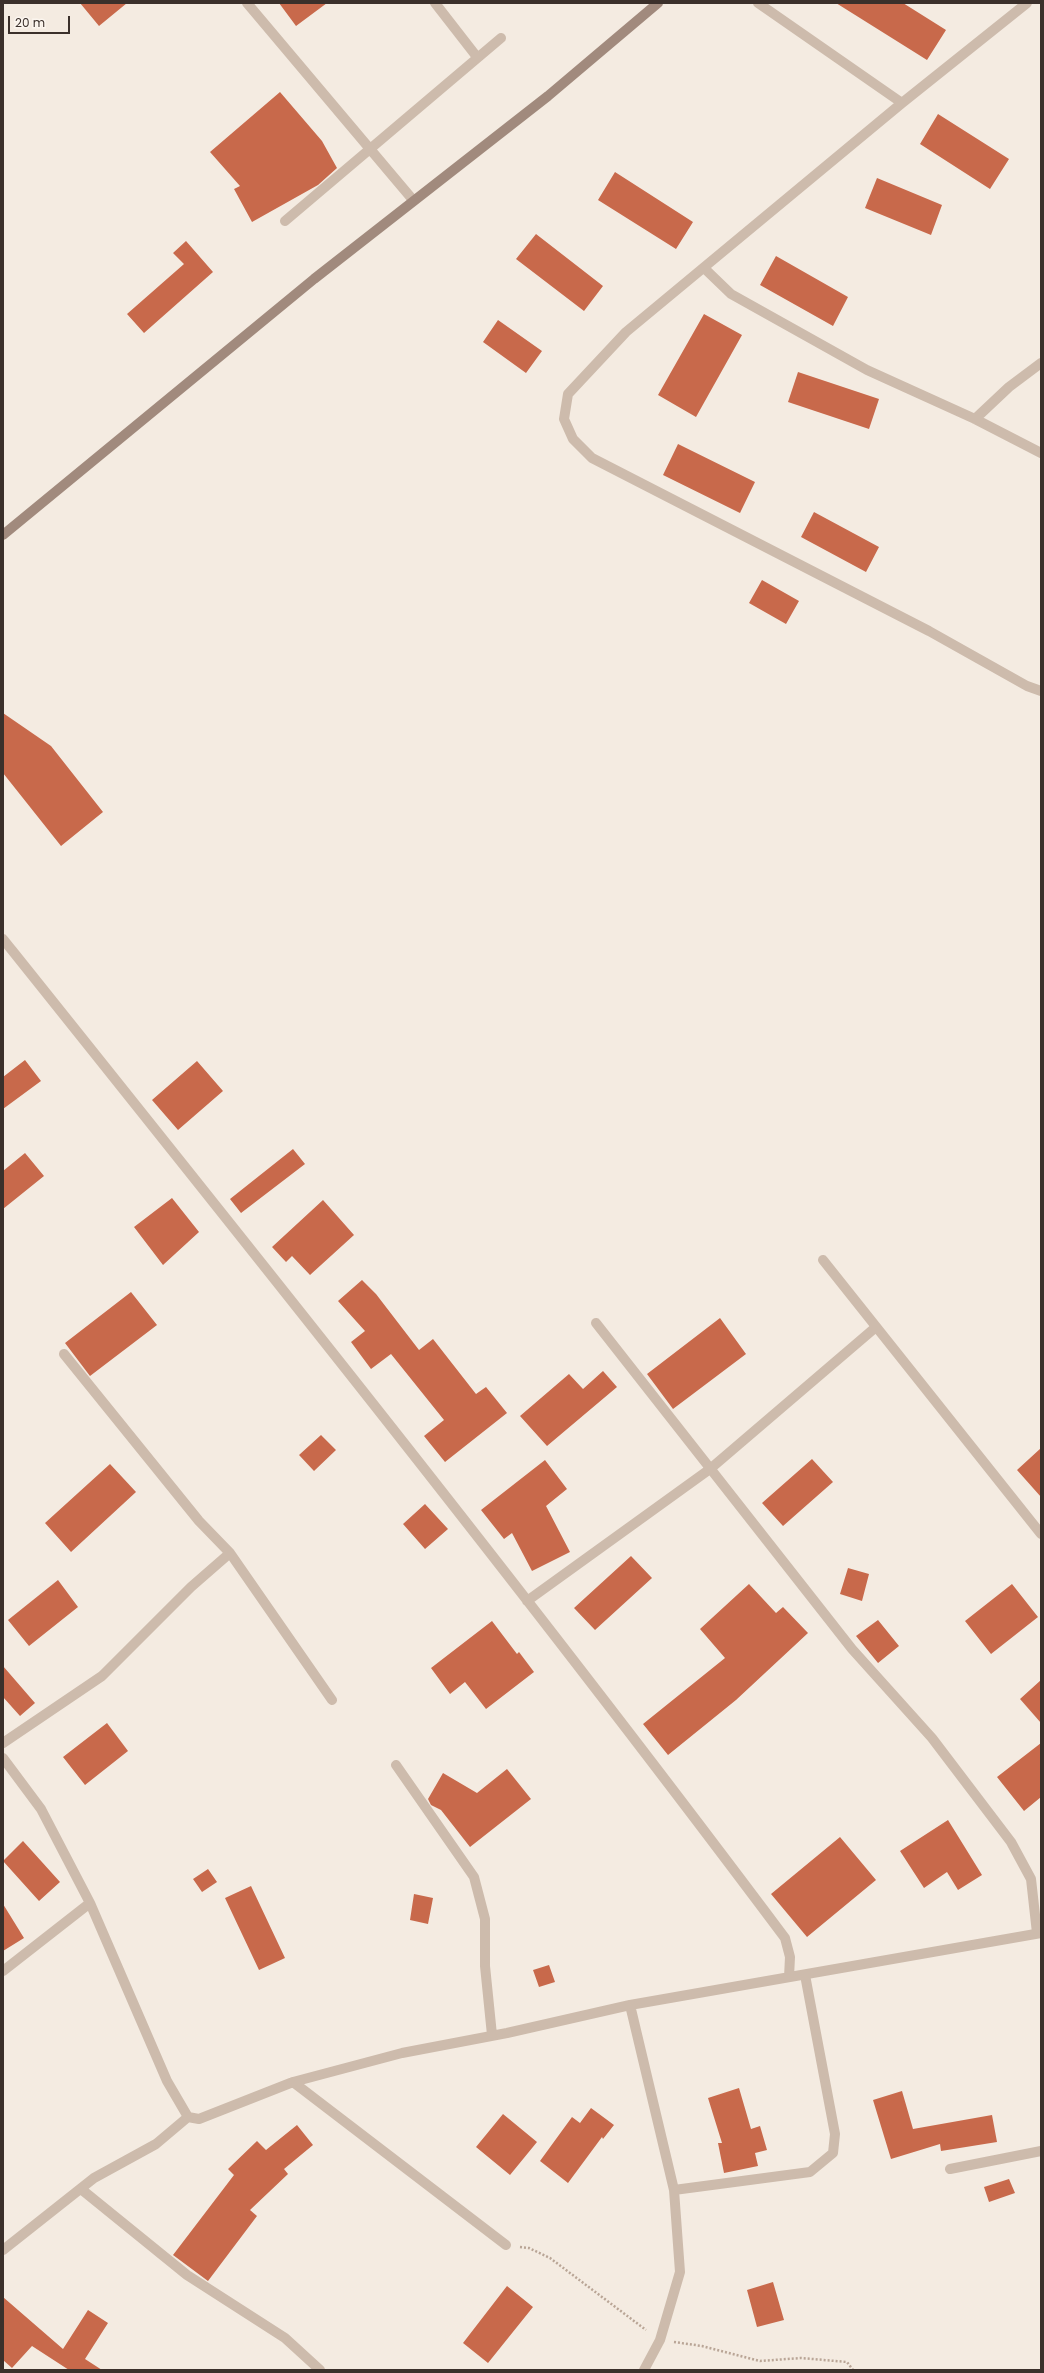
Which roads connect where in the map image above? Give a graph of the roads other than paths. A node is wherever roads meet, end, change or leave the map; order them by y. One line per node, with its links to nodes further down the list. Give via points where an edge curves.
1 (247, 3): 9 (street)
2 (435, 3): 7 (street)
3 (658, 3): 10 (street, via 548,96)
4 (758, 3): 8 (street)
5 (1027, 3): 8 (street)
6 (501, 38): 7 (street)
7 (477, 57): 9 (street)
8 (902, 103): 12 (street)
9 (370, 151): 10 (street); 11 (street)
10 (413, 200): 16 (street)
11 (285, 221)
12 (704, 268): 14 (street, via 731,294 867,370); 17 (street, via 626,332 568,394 564,419 573,439 592,458 929,632 1027,686)
13 (1041, 363): 14 (street, via 1009,387)
14 (975, 419): 15 (street)
15 (1041, 453)
16 (3, 535)
17 (1041, 691)
18 (3, 939): 26 (street)
19 (823, 1260): 21 (street)
20 (596, 1323): 23 (street)
21 (876, 1327): 23 (street); 24 (street)
22 (64, 1354): 25 (street, via 199,1521)
23 (710, 1469): 26 (street); 32 (street, via 852,1649 932,1738 1011,1842 1030,1879)
24 (1041, 1534)
25 (230, 1553): 27 (street); 28 (street, via 191,1587 102,1676)
26 (527, 1601): 35 (street, via 647,1754 785,1938 790,1957)
27 (332, 1700)
28 (3, 1743)
29 (3, 1758): 31 (street, via 41,1809)
30 (396, 1765): 37 (street, via 474,1877 485,1919 485,1966)
31 (90, 1903): 33 (street); 39 (street, via 166,2081)
32 (1039, 1933): 34 (street)
33 (3, 1971)
34 (805, 1975): 35 (street); 43 (street, via 835,2134 833,2153 810,2172)
35 (789, 1977): 36 (street)
36 (630, 2005): 37 (street); 43 (street)
37 (492, 2035): 38 (street, via 402,2053)
38 (293, 2082): 39 (street, via 212,2115 199,2119); 44 (street)
39 (188, 2117): 42 (street, via 156,2144 94,2178)
40 (1041, 2151): 41 (street)
41 (950, 2169)
42 (81, 2189): 45 (street); 46 (street, via 187,2275 285,2338)
43 (674, 2190): 47 (street, via 680,2272 660,2340)
44 (506, 2245)
45 (3, 2250)
46 (320, 2370)
47 (644, 2370)

